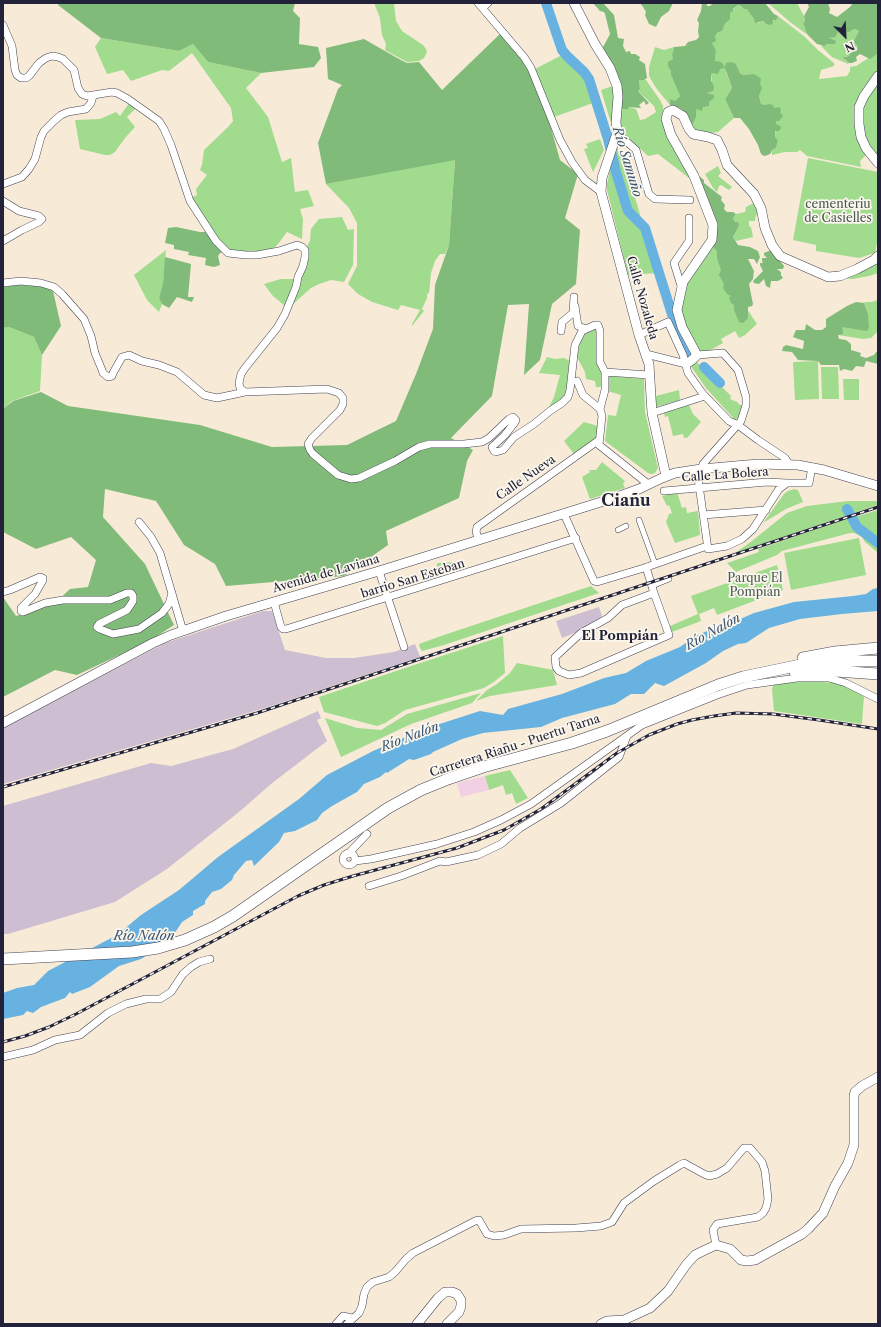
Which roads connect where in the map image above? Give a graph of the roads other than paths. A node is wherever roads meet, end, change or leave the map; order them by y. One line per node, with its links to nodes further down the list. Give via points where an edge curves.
1 (488, 3): 3 (street)
2 (574, 3): 7 (street, Calle Nozaleda, via 615,77 618,97)
3 (480, 5): 10 (street, via 524,57 572,162 585,180)
4 (3, 25): 6 (street, via 12,46 17,74 21,78 29,76 46,58 58,56 74,70 82,94)
5 (878, 76): 8 (street, via 859,107 859,124 866,148)
6 (93, 96): 9 (street, via 86,109 68,112 54,121 44,131 29,169 22,177); 27 (street, via 117,93 159,121 171,145 190,201 216,241 228,253 257,255 297,245 305,250 306,257 285,314 241,374 240,388)
7 (617, 131): 10 (street, Calle Nozaleda, via 602,178); 11 (street, via 636,150 649,194 655,199)
8 (878, 163)
9 (3, 184)
10 (601, 192): 20 (street, Calle Nozaleda)
11 (690, 200)
12 (3, 201): 14 (street, via 19,211 42,219)
13 (689, 218): 17 (street, via 689,241 674,263)
14 (3, 241)
15 (878, 256): 17 (street, via 857,269 840,276 828,277 780,256 772,245 754,194 727,165 716,140 693,134 683,116 673,110 668,112 666,119 671,135 694,176 713,225 712,240 683,282)
16 (3, 283): 27 (street, via 41,283 62,294 84,319 103,373 108,377 112,376 122,357 129,355 177,372 204,395 217,398)
17 (682, 289): 22 (street, via 677,310 682,328)
18 (586, 329): 19 (street, via 578,326 574,297 573,312 562,322); 24 (street, via 598,325 600,362); 27 (street, via 582,331 575,345 568,397 514,437 503,450 496,452 492,447 506,435 515,422 512,417 482,442 430,444 419,447 359,478 350,479 338,475 320,461 308,444 343,404 339,392 327,389)
19 (561, 331)
20 (639, 335): 21 (street, Calle Nozaleda); 23 (street, via 668,322)
21 (646, 354): 23 (street); 25 (street, Calle Nozaleda)
22 (696, 355): 23 (street); 31 (street, via 723,353 738,370 746,401)
23 (686, 364): 28 (street, via 688,373)
24 (605, 372): 25 (street); 29 (street, via 605,390)
25 (650, 375): 30 (street, Calle Nozaleda)
26 (578, 381): 29 (street, via 583,395)
27 (245, 392)
28 (705, 396): 30 (street); 31 (street, via 729,422)
29 (600, 409): 32 (street, via 602,422)
30 (652, 413): 36 (street, Calle Nozaleda)
31 (738, 425): 33 (street, via 785,458); 35 (street, via 703,464)
32 (599, 440): 38 (street, via 602,448); 50 (street, Calle Nueva, via 477,527)
33 (789, 464): 34 (street, Avenida de Laviana); 35 (street, Avenida de Laviana)
34 (812, 467): 37 (street, Calle La Bolera, via 809,482); 39 (street, Avenida de Laviana)
35 (702, 469): 36 (street, Avenida de Laviana); 40 (street, via 698,478)
36 (666, 476): 38 (street, Avenida de Laviana)
37 (787, 483): 40 (street, Calle La Bolera, via 767,482); 42 (street, via 779,489)
38 (648, 484): 43 (street, Avenida de Laviana, via 628,494)
39 (878, 486)
40 (700, 488): 41 (street, Calle La Bolera); 44 (street)
41 (664, 491)
42 (766, 510): 44 (street); 51 (street, via 754,529 742,539 727,546)
43 (564, 514): 49 (street); 50 (street, Avenida de Laviana)
44 (703, 514): 51 (street)
45 (639, 520): 52 (street)
46 (139, 522): 58 (street, via 160,554)
47 (626, 526): 48 (street)
48 (618, 530)
49 (576, 538): 53 (street, via 594,581); 59 (street, barrio San Esteban)
50 (479, 540): 54 (street, Avenida de Laviana)
51 (708, 548): 52 (street)
52 (655, 564): 53 (street)
53 (646, 567): 56 (street)
54 (379, 571): 59 (street); 60 (street, Avenida de Laviana)
55 (669, 579): 56 (street)
56 (653, 589): 56 (street, via 669,635 581,674 569,675 559,671 555,662 560,651 581,633 608,618 622,605)
57 (3, 592): 58 (street, via 43,578 35,594 21,608 23,612 45,603 63,600 110,600 130,593 133,601 127,610 97,626 113,634 139,629 162,613 169,604)
58 (172, 593): 61 (street)
59 (388, 598): 60 (street, barrio San Esteban, via 286,629 282,627); 62 (street)
60 (274, 602): 61 (street, Avenida de Laviana)
61 (183, 631): 69 (street, Avenida de Laviana, via 153,643)
62 (404, 647)
63 (878, 648): 67 (main road, via 798,659 752,671)
64 (878, 661): 65 (main road, Carretera Riañu - Puertu Tarna, via 836,661)
65 (763, 672): 66 (main road, via 774,674 836,671); 67 (main road, Carretera Riañu - Puertu Tarna)
66 (878, 674)
67 (743, 677): 73 (main road, Carretera Riañu - Puertu Tarna, via 572,743 483,767 421,790 358,828 233,916 198,935 158,948 132,952)
68 (878, 699): 70 (street, via 846,683 829,678 771,681 747,685 717,695 642,725)
69 (3, 723)
70 (627, 736): 71 (street, via 531,804 474,832 371,859 352,857 354,848); 72 (street, via 619,757 561,803 520,828 501,844 478,855 440,861)
71 (367, 834)
72 (369, 886)
73 (3, 959)
74 (210, 959): 75 (street, via 191,967 171,992 160,999 146,999 126,1004 108,1013 80,1035 55,1040 33,1050)
75 (3, 1057)
76 (878, 1078): 77 (street, via 855,1092 854,1145 848,1163 826,1208 808,1230 760,1257 747,1261 741,1260 730,1249)
77 (716, 1245): 78 (street, via 713,1230 716,1224 758,1217 766,1208 768,1199 765,1171 762,1162 750,1148 744,1148 727,1168 713,1175 704,1174 684,1163 680,1165 624,1203 612,1222 601,1226 522,1229 494,1236 487,1234 479,1220 413,1253 389,1277 373,1282 367,1287 359,1313); 83 (street, via 695,1255 668,1291 650,1308 624,1320)
78 (352, 1318): 79 (street, via 343,1316); 80 (street)
79 (336, 1324)
80 (347, 1324)
81 (417, 1324): 82 (street, via 438,1298 445,1292 452,1292 461,1300 461,1306 459,1312)
82 (447, 1324)
83 (601, 1324)

